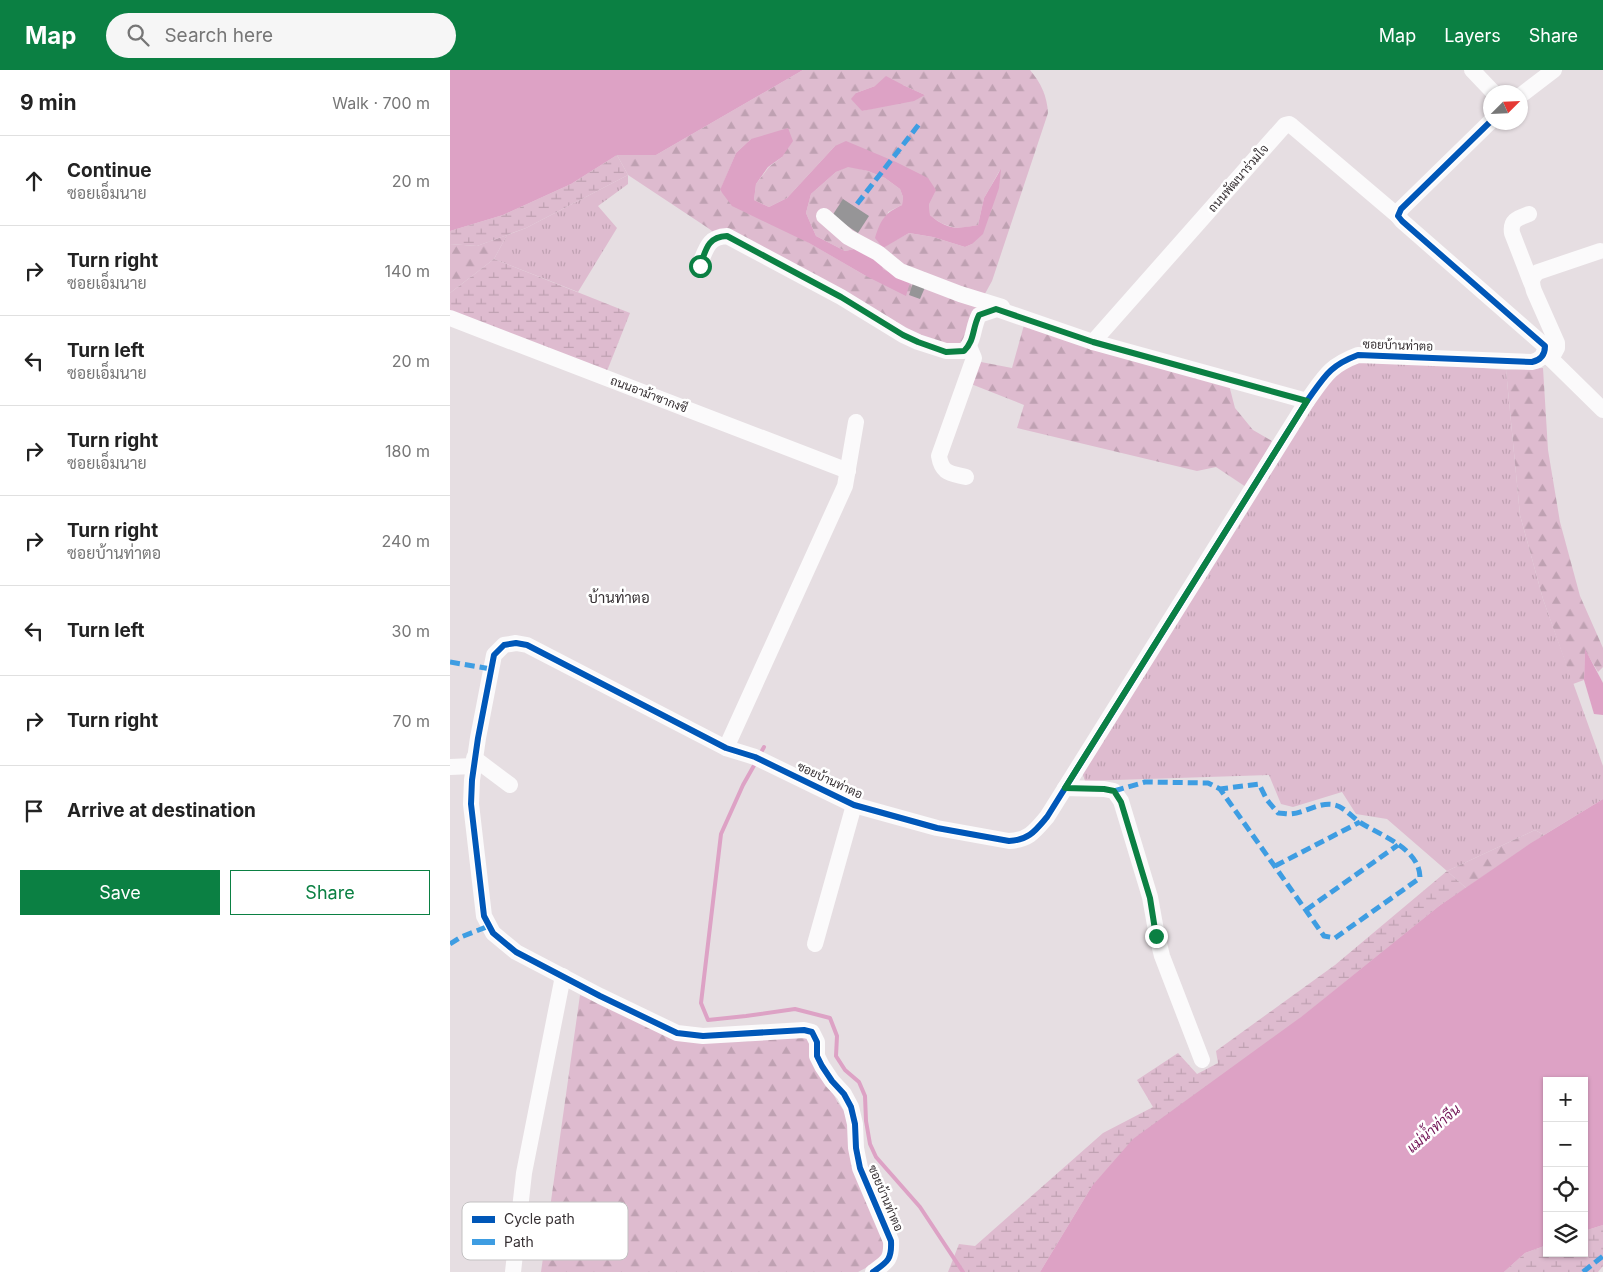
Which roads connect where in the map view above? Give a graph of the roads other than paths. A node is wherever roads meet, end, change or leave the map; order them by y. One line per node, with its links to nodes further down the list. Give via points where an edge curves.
1 (1472, 70): 3 (street)
2 (1554, 70): 4 (street)
3 (1486, 85)
4 (1528, 90)
5 (1483, 129): 8 (street, via 1401,209)
6 (1529, 214): 11 (street, via 1516,220 1511,227)
7 (824, 216): 13 (street, via 900,271)
8 (1398, 216): 13 (street, ถนนพัฒนาร่วมใจ, via 1292,126 1285,125); 15 (street, via 1545,346)
9 (1600, 252): 11 (street, via 1538,272)
10 (700, 266): 14 (street, via 710,242 718,236 727,236 918,342 946,352 964,351)
11 (1532, 282): 15 (street, via 1557,343 1557,348)
12 (450, 318): 19 (street, ถนนอาม้าซากงซี)
13 (1095, 340): 14 (street, via 996,309 979,315); 16 (street)
14 (969, 346): 20 (street, via 974,358 939,456 945,472)
15 (1548, 356): 16 (street, ซอยบ้านท่าตอ, via 1532,362 1358,355 1340,362 1326,374); 17 (street)
16 (1307, 401): 25 (street, ซอยบ้านท่าตอ)
17 (1603, 410)
18 (856, 422): 19 (street)
19 (848, 471): 21 (street, via 845,486)
20 (966, 477)
21 (726, 748): 22 (street, ซอยบ้านท่าตอ, via 527,645 516,643 504,645 494,655); 26 (street, ซอยบ้านท่าตอ, via 762,760)
22 (474, 762): 23 (street); 24 (street); 28 (street, ซอยบ้านท่าตอ, via 471,804 484,916 493,933 516,952)
23 (450, 767)
24 (510, 785)
25 (1065, 788): 26 (street, ซอยบ้านท่าตอ, via 1033,834 1020,840 937,828); 29 (street, via 1114,791 1121,802 1150,898 1162,956)
26 (854, 805): 27 (street)
27 (815, 944)
28 (563, 976): 30 (street); 31 (street, ซอยบ้านท่าตอ, via 677,1033 703,1036 812,1032 822,1066 851,1106 860,1168 892,1241 892,1254)
29 (1202, 1060)
30 (521, 1202)
31 (873, 1272)

